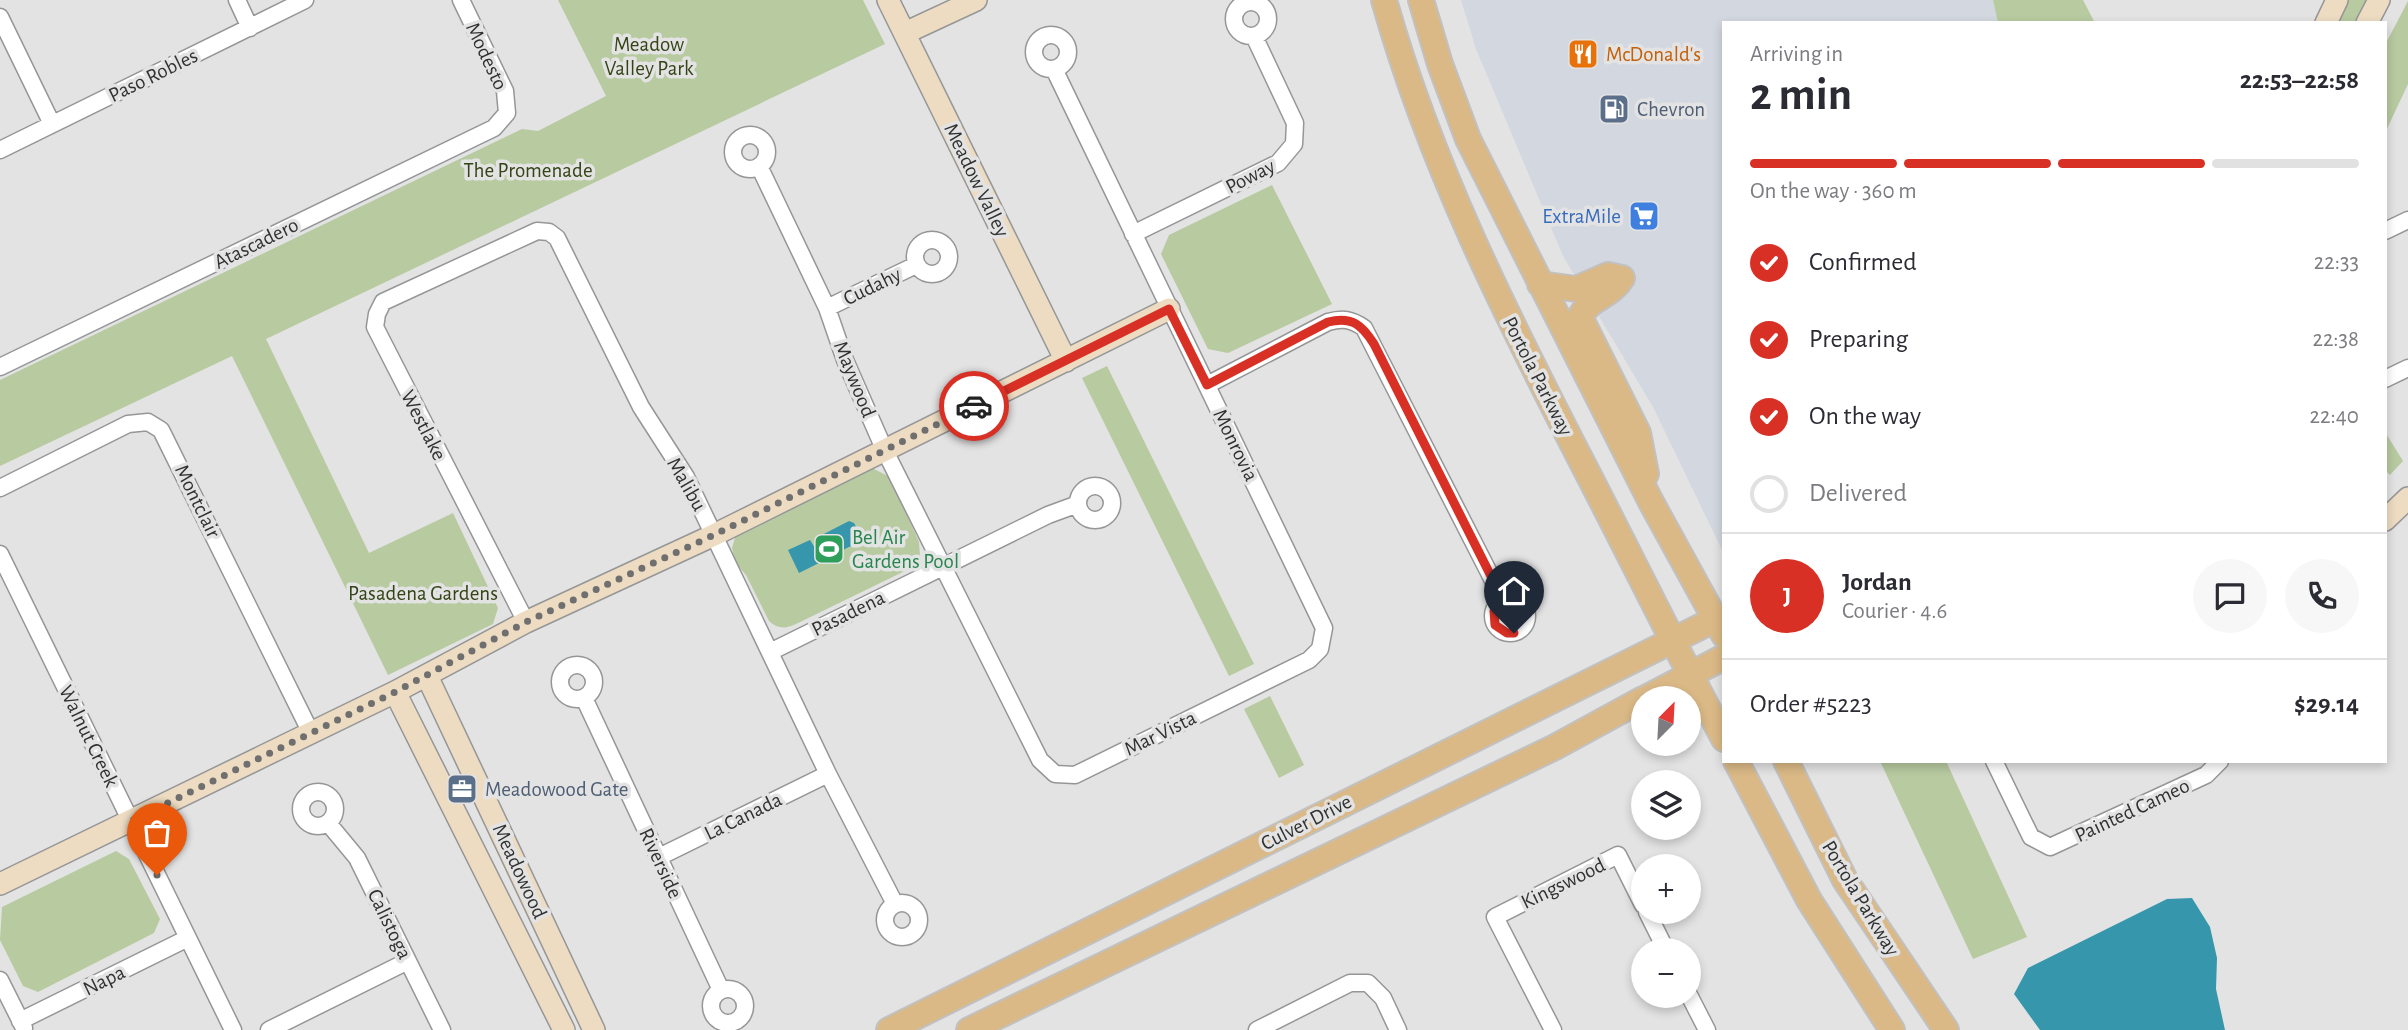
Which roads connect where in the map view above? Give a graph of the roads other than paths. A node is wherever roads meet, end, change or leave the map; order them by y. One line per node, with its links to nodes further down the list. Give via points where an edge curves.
1 (237, 0): 13 (street)
2 (305, 0): 13 (street, Paso Robles)
3 (461, 0): 17 (street, Modesto, via 505,91)
4 (888, 0): 14 (street, Meadow Valley)
5 (976, 0): 14 (street)
6 (1384, 0): 46 (main road, Portola Parkway, via 1406,80 1462,217)
7 (1421, 0): 26 (main road, Portola Parkway, via 1468,139)
8 (2337, 0): 11 (street)
9 (2379, 0): 12 (street)
10 (0, 17): 18 (street)
11 (2327, 21)
12 (2368, 21)
13 (250, 28): 18 (street, Paso Robles)
14 (905, 33): 29 (street, Meadow Valley)
15 (1254, 36): 23 (street, Poway, via 1295,123 1294,144 1278,163)
16 (1054, 69): 23 (street, Monrovia)
17 (507, 113): 30 (street, Atascadero, via 494,128)
18 (52, 124): 19 (street, Paso Robles)
19 (0, 150)
20 (759, 166): 27 (street, Maywood)
21 (2408, 220): 22 (street)
22 (2387, 230)
23 (1133, 234): 28 (street, Monrovia)
24 (460, 264): 40 (street, Malibu, via 537,231 557,238 641,407 686,477); 44 (street, Westlake, via 383,302 375,327)
25 (916, 265): 27 (street, Cudahy)
26 (1540, 284): 37 (main road, Portola Parkway); 37 (main road, via 1576,289 1608,275 1622,278 1615,289 1587,303 1580,317 1639,433)
27 (827, 308): 34 (street, Maywood)
28 (1169, 309): 29 (street); 33 (street, Monrovia)
29 (1066, 360): 34 (street)
30 (0, 367)
31 (2408, 368): 32 (street)
32 (2387, 378)
33 (1207, 385): 43 (street, via 1328,322 1353,320 1364,328); 51 (street, Monrovia, via 1324,628 1323,643 1315,655)
34 (885, 451): 40 (street); 42 (street, Maywood)
35 (0, 488): 56 (street, Montclair, via 128,424 148,422 161,430)
36 (2408, 498): 39 (street)
37 (1651, 502): 45 (main road, Portola Parkway)
38 (1078, 504): 42 (street, Pasadena)
39 (2387, 518)
40 (714, 535): 44 (street); 47 (street, Malibu)
41 (0, 554): 66 (street, Walnut Creek)
42 (942, 566): 47 (street, Pasadena); 65 (street, Maywood, via 1040,760)
43 (1503, 600)
44 (526, 622): 50 (street)
45 (1721, 623): 46 (main road, Culver Drive)
46 (1672, 640): 49 (main road, Portola Parkway); 83 (main road, Culver Drive)
47 (769, 652): 64 (street, Malibu)
48 (1722, 658): 49 (main road, Culver Drive)
49 (1690, 675): 52 (main road, Culver Drive); 57 (main road, Portola Parkway)
50 (427, 676): 53 (street); 58 (street, Meadowood)
51 (1263, 681): 65 (street, Mar Vista, via 1075,775)
52 (1669, 686)
53 (395, 692): 56 (street); 63 (street, Meadowood)
54 (584, 698): 68 (street, Riverside)
55 (1631, 706): 84 (main road, Culver Drive, via 1545,752)
56 (311, 733): 66 (street)
57 (1722, 735)
58 (464, 749): 63 (street); 82 (street, Meadowood)
59 (1736, 763): 89 (main road, Portola Parkway, via 1810,900)
60 (1787, 763): 90 (main road, Portola Parkway, via 1845,880)
61 (1995, 763): 62 (street, Painted Cameo, via 2031,837 2050,846 2206,775)
62 (2218, 763)
63 (430, 765): 81 (street, Meadowood)
64 (828, 774): 68 (street, La Canada); 71 (street, Malibu)
65 (1055, 774)
66 (131, 821): 70 (street); 72 (street, Walnut Creek)
67 (328, 823): 73 (street, Calistoga, via 357,858)
68 (659, 857): 75 (street, Riverside)
69 (1631, 881): 87 (street, Kingswood, via 1618,855 1495,917)
70 (0, 884)
71 (895, 904)
72 (188, 938): 77 (street, Napa); 78 (street, Walnut Creek)
73 (408, 961): 79 (street); 80 (street, Calistoga)
74 (0, 980): 77 (street)
75 (721, 990)
76 (1696, 1008): 88 (street)
77 (22, 1026)
78 (233, 1030)
79 (269, 1030)
80 (442, 1030)
81 (564, 1030)
82 (594, 1030)
83 (889, 1030)
84 (969, 1030)
85 (1257, 1030): 86 (street, via 1350,984 1368,983 1383,998)
86 (1398, 1030)
87 (1553, 1030)
88 (1707, 1030)
89 (1892, 1030)
90 (1945, 1030)

